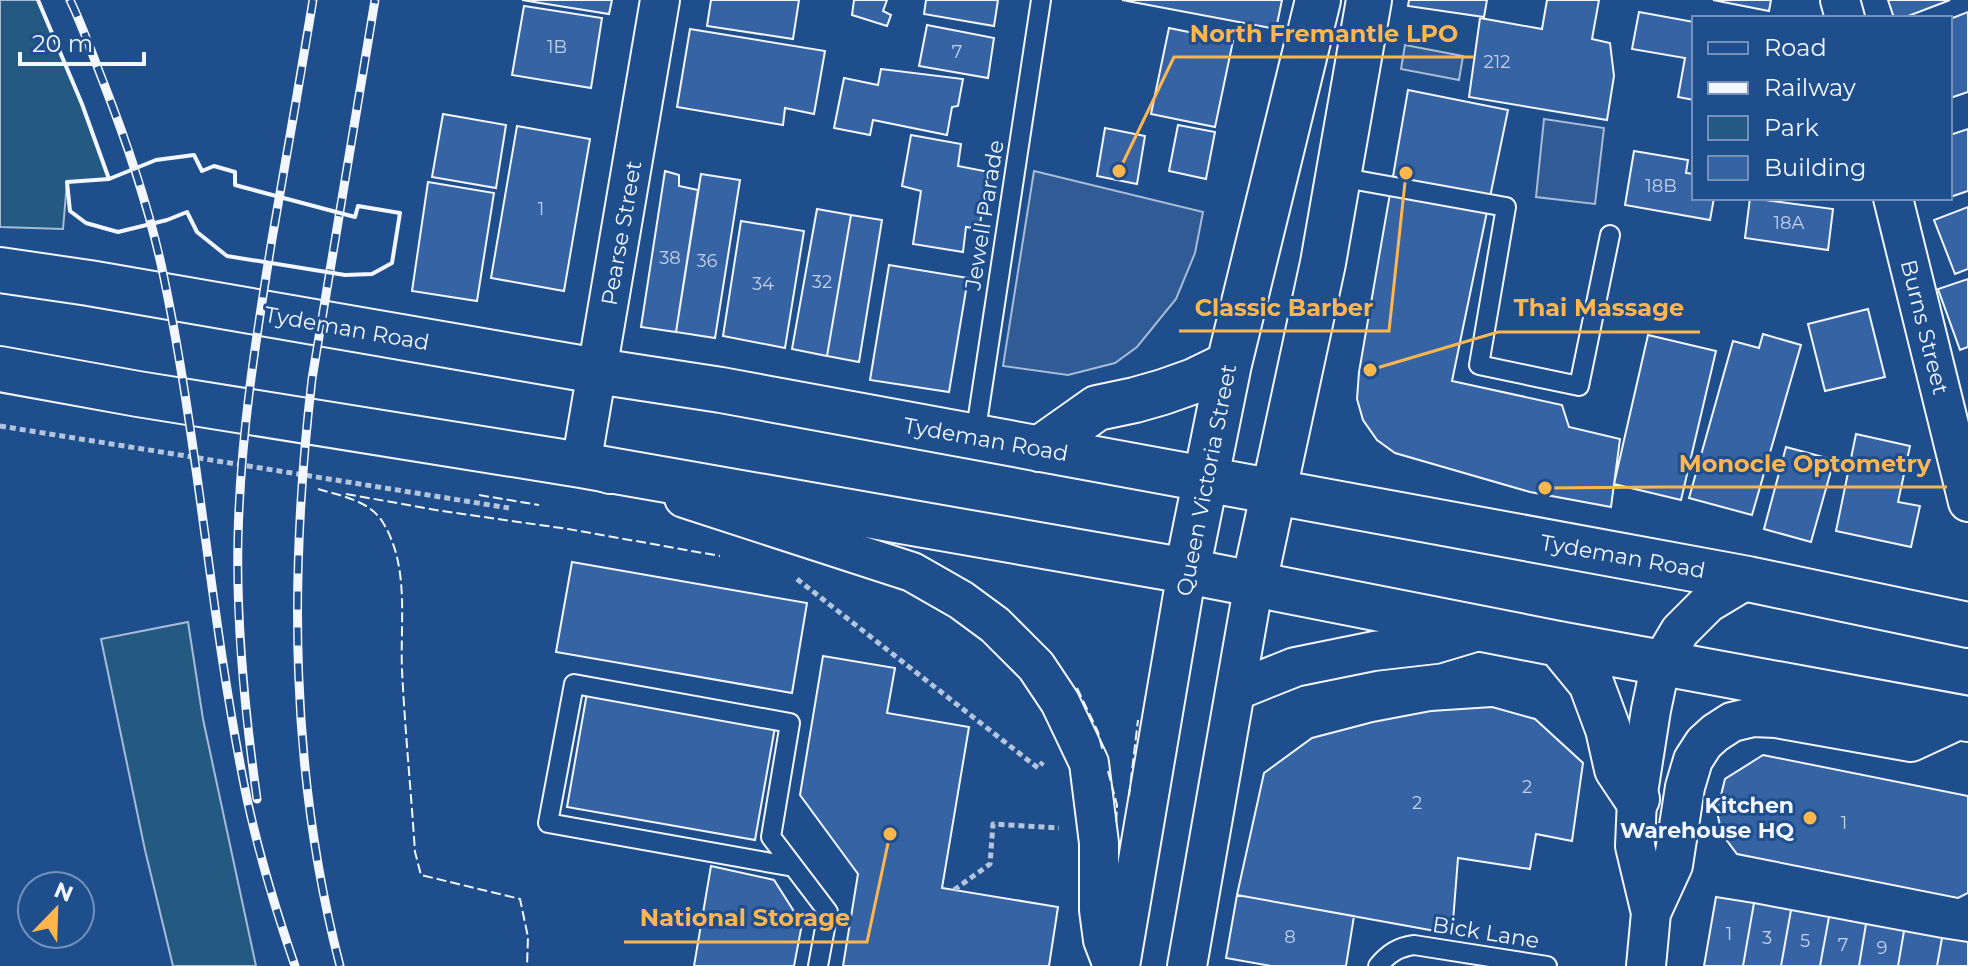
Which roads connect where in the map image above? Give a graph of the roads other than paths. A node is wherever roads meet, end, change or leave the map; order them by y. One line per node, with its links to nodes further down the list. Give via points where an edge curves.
1 (660, 0): 11 (street, Pearse Street)
2 (1041, 0): 12 (lane, Jewell Parade)
3 (1318, 0): 9 (main road, Queen Victoria Street)
4 (1369, 0): 5 (main road)
5 (1339, 177): 7 (lane, via 1506,207 1479,365 1579,386); 16 (main road)
6 (1893, 200): 17 (street, Burns Street)
7 (1610, 235)
8 (0, 270): 11 (main road, Tydeman Road)
9 (1229, 364): 13 (main road, via 1163,392 1097,408); 15 (main road, Queen Victoria Street)
10 (0, 369): 14 (main road)
11 (597, 371): 12 (main road, Tydeman Road); 14 (street, Pearse Street)
12 (975, 437): 13 (main road, Tydeman Road)
13 (1039, 449): 15 (main road, Tydeman Road)
14 (581, 465): 18 (main road); 31 (street, via 912,572 995,625 1036,666 1089,763 1099,843 1099,910)
15 (1205, 479): 16 (main road, Tydeman Road); 18 (main road, Queen Victoria Street)
16 (1274, 492): 19 (main road, Tydeman Road); 20 (main road)
17 (1968, 502)
18 (1187, 571): 20 (main road); 32 (street, Queen Victoria Street)
19 (1748, 579): 21 (main road, Tydeman Road); 24 (street, via 1708,603 1680,631)
20 (1254, 583): 22 (main road); 25 (street)
21 (1968, 625)
22 (1485, 629): 23 (main road); 25 (street, via 1435,644 1295,667)
23 (1559, 644): 24 (main road); 27 (main road, via 1591,683 1617,769)
24 (1661, 663): 26 (main road); 27 (street)
25 (1235, 691): 33 (street)
26 (1966, 718): 29 (street, via 1911,742 1776,718 1732,722 1704,743 1693,760 1673,865)
27 (1637, 799): 29 (street, via 1635,846)
28 (794, 867): 28 (lane, via 771,837 790,723 574,684 548,823); 30 (lane, via 828,912)
29 (1651, 913): 36 (street)
30 (818, 966)
31 (1113, 966)
32 (1120, 966)
33 (1187, 966)
34 (1378, 966): 35 (lane, Bick Lane, via 1401,947 1414,945)
35 (1547, 966)
36 (1646, 966)

